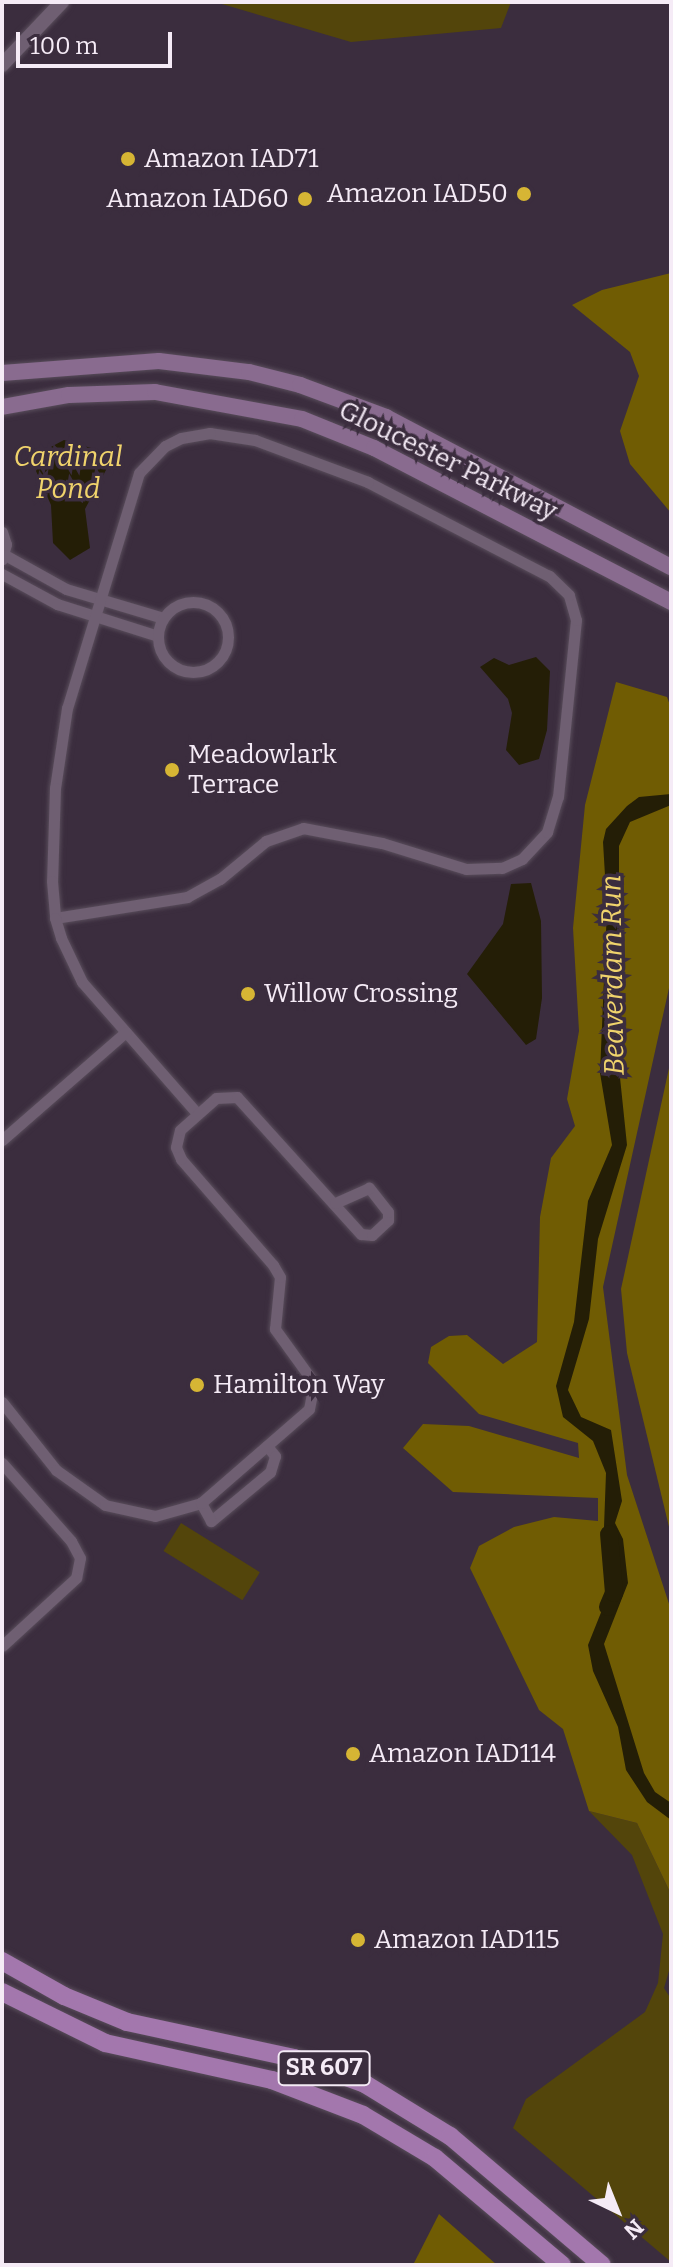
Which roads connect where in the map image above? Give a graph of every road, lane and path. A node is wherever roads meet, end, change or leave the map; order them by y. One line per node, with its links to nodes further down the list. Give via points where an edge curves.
1 (62, 2): 2 (street)
2 (2, 65)
3 (2, 373): 7 (main road, Gloucester Parkway, via 159,361 249,372 300,385 386,417)
4 (2, 407): 10 (main road, Gloucester Parkway, via 69,395 155,392 302,419 387,454)
5 (2, 532): 6 (street)
6 (3, 557): 9 (street, via 47,581)
7 (671, 567)
8 (2, 574): 11 (street, via 28,591)
9 (98, 599): 11 (street); 12 (street); 14 (street, via 139,473 165,446 210,433 255,440 340,470 549,576 569,595 576,620 558,797 553,821 533,851 502,868 466,869 325,829 303,828 266,841 220,879 187,897)
10 (671, 602)
11 (93, 615): 13 (street); 14 (street, via 60,741 50,841)
12 (163, 618): 13 (street); 13 (street, via 179,605 201,602 219,613 228,643 218,662 189,672 169,664)
13 (158, 636)
14 (55, 918): 15 (street, via 82,982)
15 (126, 1032): 16 (street); 17 (street)
16 (196, 1112): 18 (street, via 225,1094 237,1097); 20 (street, via 176,1139 181,1159 273,1265 280,1277 275,1329 314,1383 309,1409)
17 (2, 1140)
18 (335, 1203): 18 (street, via 361,1234 372,1235 388,1220 388,1212 369,1188)
19 (2, 1402): 22 (street, via 56,1470 105,1505 155,1516)
20 (267, 1446): 22 (street); 22 (street, via 275,1456 270,1472 211,1521)
21 (2, 1463): 23 (street, via 80,1558 76,1578)
22 (201, 1503)
23 (2, 1646)
24 (2, 1961): 27 (main road, SR 607, via 64,1996 127,2022 294,2058 365,2084 450,2136)
25 (2, 1992): 26 (main road, SR 607, via 105,2043 272,2080 371,2119 435,2158)
26 (562, 2265)
27 (602, 2265)

